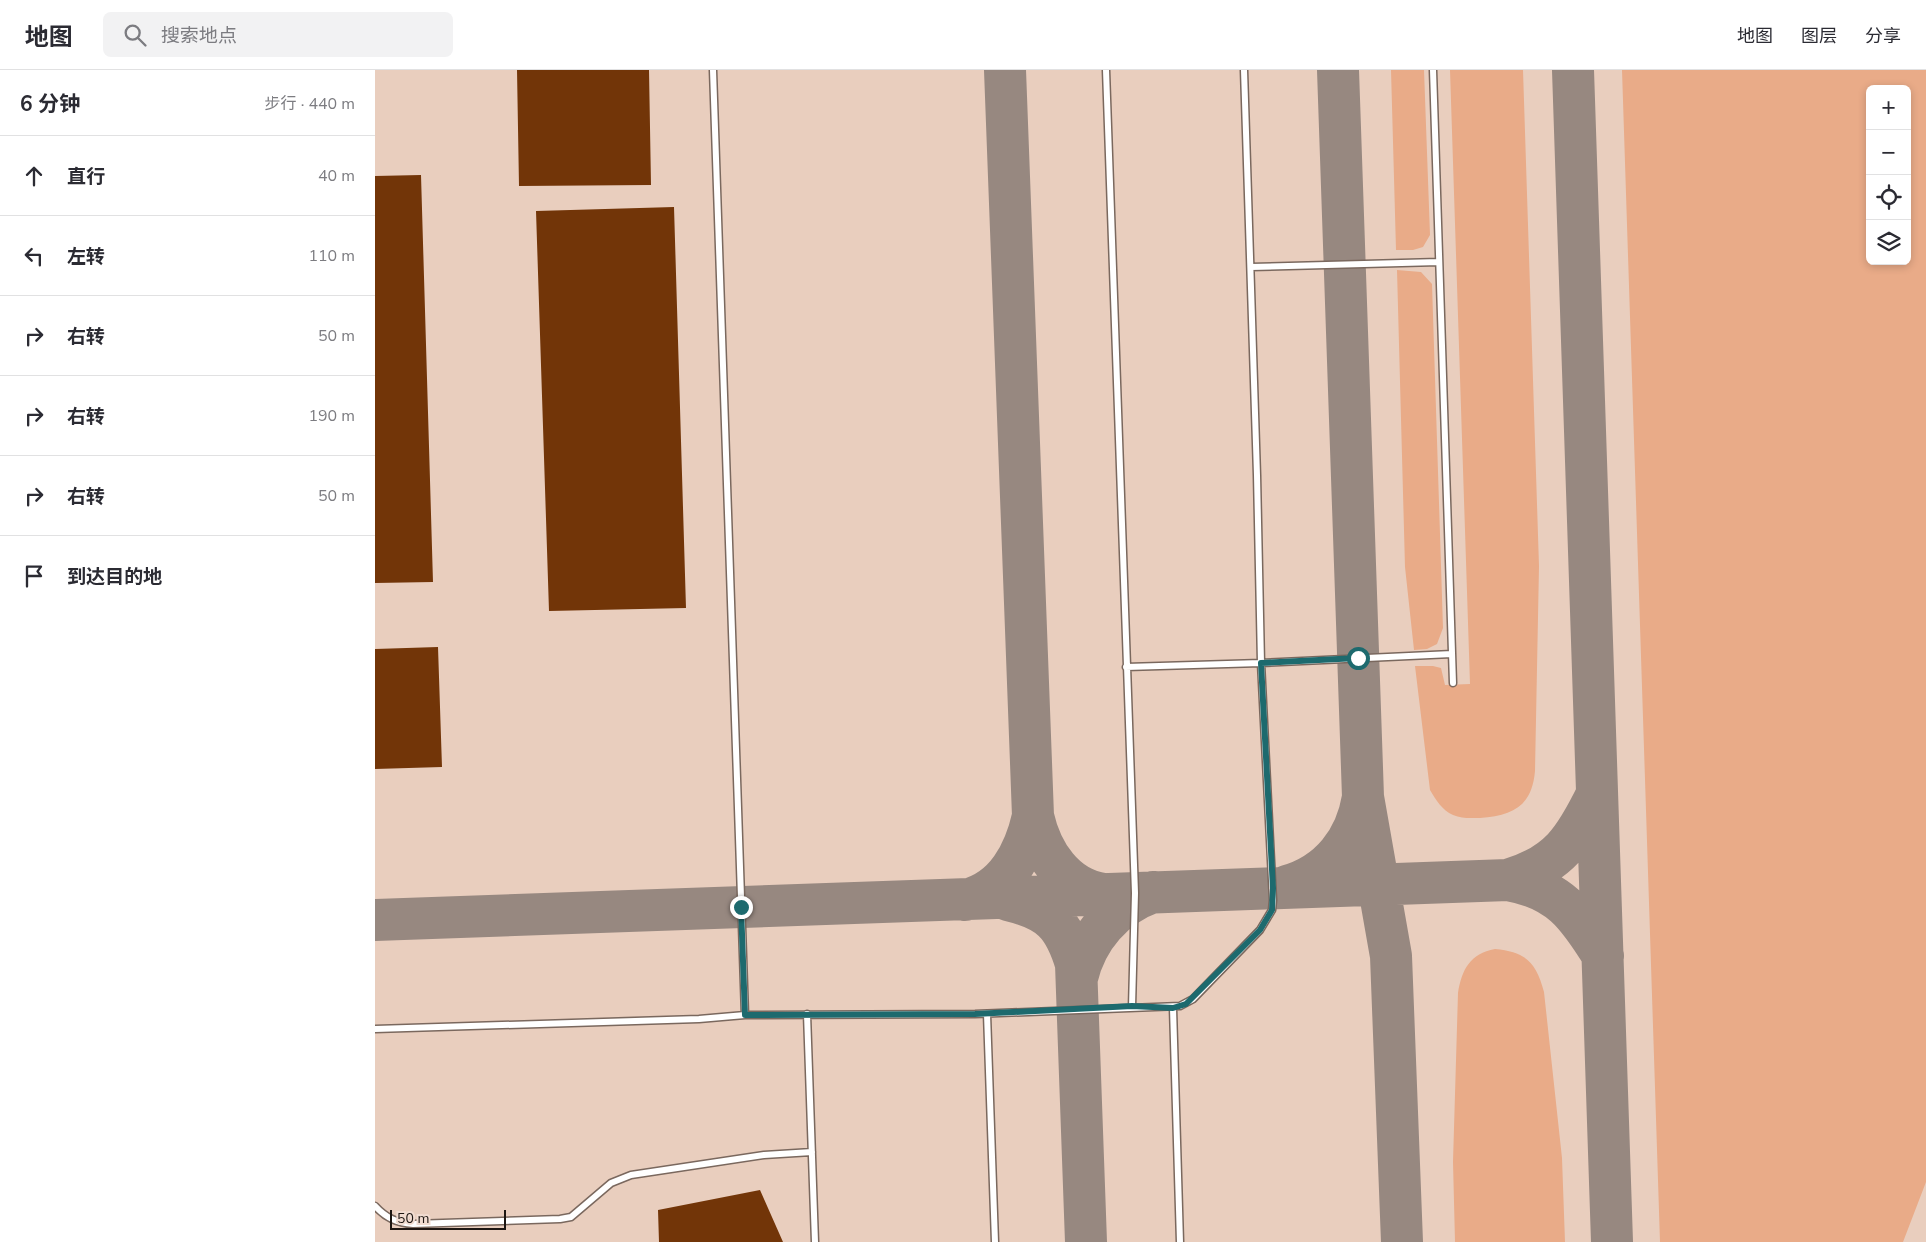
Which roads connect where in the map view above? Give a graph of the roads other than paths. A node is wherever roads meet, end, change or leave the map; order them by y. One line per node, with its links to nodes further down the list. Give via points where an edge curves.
1 (713, 70): 15 (lane)
2 (1106, 70): 9 (lane)
3 (1244, 70): 6 (lane)
4 (1433, 70): 5 (lane)
5 (1439, 262): 6 (lane); 7 (lane)
6 (1251, 267): 8 (lane)
7 (1452, 654): 8 (lane); 10 (lane)
8 (1261, 663): 9 (lane); 12 (lane, via 1272,910 1260,930 1193,999)
9 (1126, 666): 11 (lane, via 1135,892)
10 (1453, 683)
11 (1132, 1006): 12 (lane); 14 (lane)
12 (1173, 1008): 21 (lane)
13 (807, 1014): 14 (lane); 15 (lane); 17 (lane)
14 (987, 1014): 20 (lane)
15 (745, 1015): 16 (lane)
16 (375, 1028)
17 (812, 1152): 18 (lane, via 765,1155 631,1175 611,1183 571,1217 560,1219 413,1224 388,1218); 19 (lane)
18 (375, 1206)
19 (815, 1242)
20 (995, 1242)
21 (1180, 1242)

